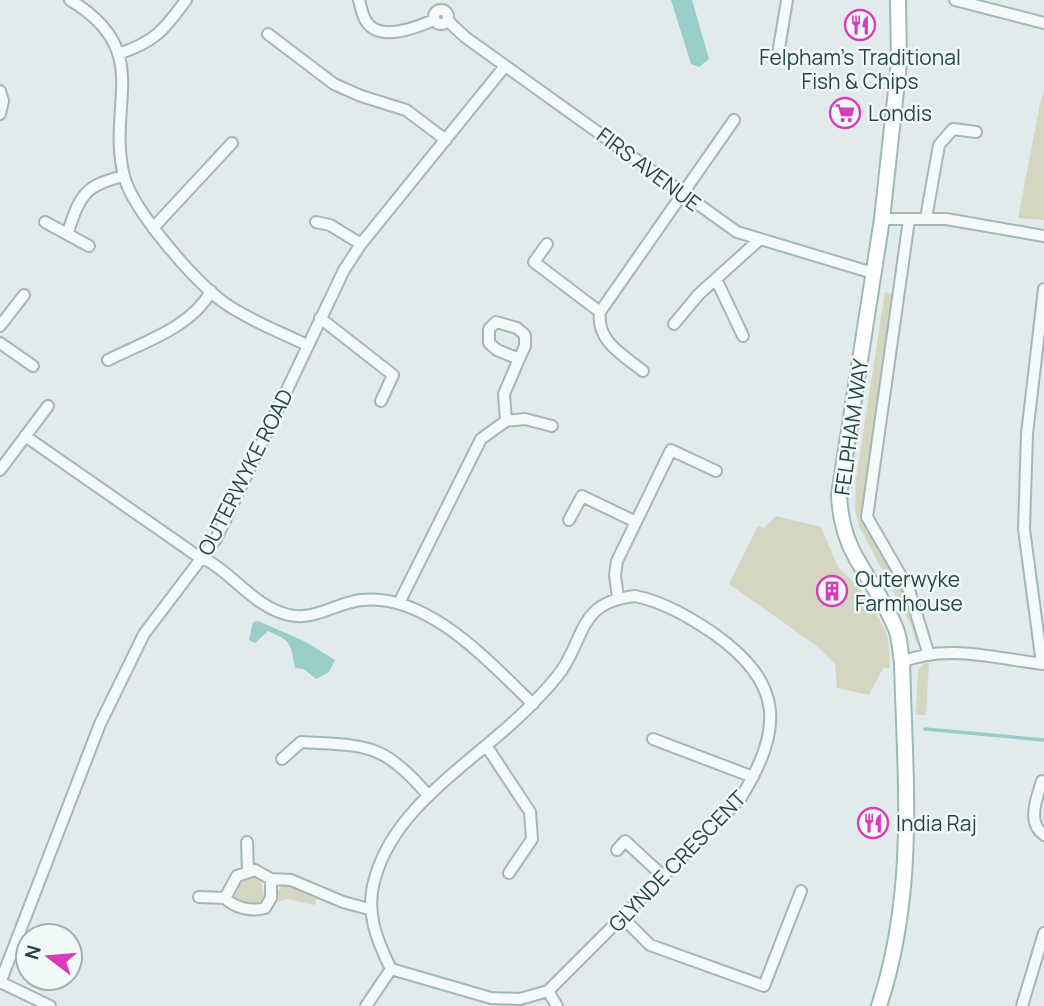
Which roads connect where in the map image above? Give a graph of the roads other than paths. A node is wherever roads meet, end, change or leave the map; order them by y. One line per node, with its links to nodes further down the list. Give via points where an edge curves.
1 (70, 0): 12 (street, via 98,20)
2 (186, 0): 12 (street, via 150,43)
3 (359, 0): 8 (street, via 366,22 380,31)
4 (787, 0): 13 (street)
5 (898, 0): 24 (main road, FELPHAM WAY, via 899,63)
6 (955, 0): 10 (street)
7 (446, 5): 8 (street, via 436,11); 9 (street)
8 (434, 20): 9 (street, via 440,24)
9 (448, 21): 14 (street, FIRS AVENUE)
10 (1044, 23)
11 (268, 34): 19 (street, via 334,84 406,110)
12 (118, 54): 21 (street, via 123,71)
13 (777, 60)
14 (505, 66): 19 (street, OUTERWYKE ROAD); 22 (street, FIRS AVENUE)
15 (0, 91): 16 (street)
16 (0, 114)
17 (734, 120): 22 (street)
18 (976, 132): 23 (street, via 954,129 939,145)
19 (446, 140): 32 (street, OUTERWYKE ROAD)
20 (232, 143): 28 (street)
21 (124, 176): 28 (street); 29 (street, via 98,182 87,190)
22 (682, 196): 31 (street, FIRS AVENUE); 40 (street)
23 (926, 218): 25 (street); 30 (street)
24 (882, 219): 25 (street); 35 (main road, FELPHAM WAY)
25 (909, 220): 63 (street, via 867,517 909,590)
26 (45, 222): 29 (street)
27 (316, 222): 32 (street)
28 (153, 228): 38 (street)
29 (68, 232): 34 (street)
30 (1044, 236)
31 (758, 241): 35 (street, FIRS AVENUE); 36 (street)
32 (361, 244): 41 (street, OUTERWYKE ROAD)
33 (547, 244): 40 (street, via 534,262)
34 (89, 246)
35 (873, 273): 64 (main road, FELPHAM WAY, via 839,495 841,524 897,631)
36 (716, 279): 42 (street); 44 (street)
37 (1044, 289): 65 (street, via 1027,434 1024,529)
38 (211, 291): 46 (street, via 255,320); 48 (street, via 189,318)
39 (24, 295): 43 (street)
40 (600, 312): 50 (street, via 603,337)
41 (320, 318): 46 (street, OUTERWYKE ROAD); 51 (street, via 393,375)
42 (674, 324)
43 (0, 326)
44 (743, 336)
45 (0, 343): 49 (street)
46 (307, 345): 60 (street, OUTERWYKE ROAD)
47 (519, 359): 53 (street, via 504,394)
48 (108, 360)
49 (33, 366)
50 (643, 371)
51 (381, 401)
52 (48, 405): 55 (street)
53 (506, 421): 54 (street, via 525,419); 62 (street, via 481,439)
54 (552, 426)
55 (25, 436): 56 (street); 60 (street)
56 (0, 470)
57 (716, 471): 59 (street, via 671,450)
58 (569, 520): 59 (street, via 583,496)
59 (634, 521): 61 (street, via 617,561)
60 (204, 558): 62 (street, via 285,615 315,614 360,600); 87 (street, OUTERWYKE ROAD, via 144,634 105,713)
61 (618, 598): 66 (street, via 591,615 561,671); 70 (street, GLYNDE CRESCENT, via 635,596 665,604 740,652 755,668 769,701 771,720)
62 (400, 601): 66 (street, via 475,648)
63 (928, 652): 64 (street); 65 (street)
64 (902, 662): 92 (main road, FELPHAM WAY, via 904,898 897,943)
65 (1043, 664)
66 (533, 704): 68 (street)
67 (653, 739): 70 (street)
68 (487, 747): 72 (street); 77 (street, via 530,812 532,839)
69 (282, 759): 72 (street, via 300,742 366,746 402,767)
70 (753, 777): 78 (street, GLYNDE CRESCENT, via 740,799)
71 (1042, 781): 73 (street, via 1032,810)
72 (427, 794): 83 (street, via 399,831 375,876)
73 (1044, 835)
74 (247, 842): 76 (street)
75 (617, 850): 78 (street, via 625,841)
76 (248, 870): 79 (street); 82 (street, via 231,882)
77 (509, 873)
78 (663, 876): 84 (street, GLYNDE CRESCENT)
79 (271, 879): 82 (street, via 271,898 265,908 238,906); 83 (street, via 291,880)
80 (801, 891): 84 (street, via 764,986 650,945)
81 (199, 897): 82 (street)
82 (225, 898)
83 (369, 909): 86 (street)
84 (623, 918): 88 (street, GLYNDE CRESCENT)
85 (1044, 933): 93 (street)
86 (391, 969): 88 (street, via 491,998 520,999); 90 (street)
87 (0, 983): 89 (street)
88 (548, 991): 91 (street)
89 (50, 1006)
90 (366, 1006)
91 (557, 1006)
92 (878, 1006)
93 (1022, 1006)

